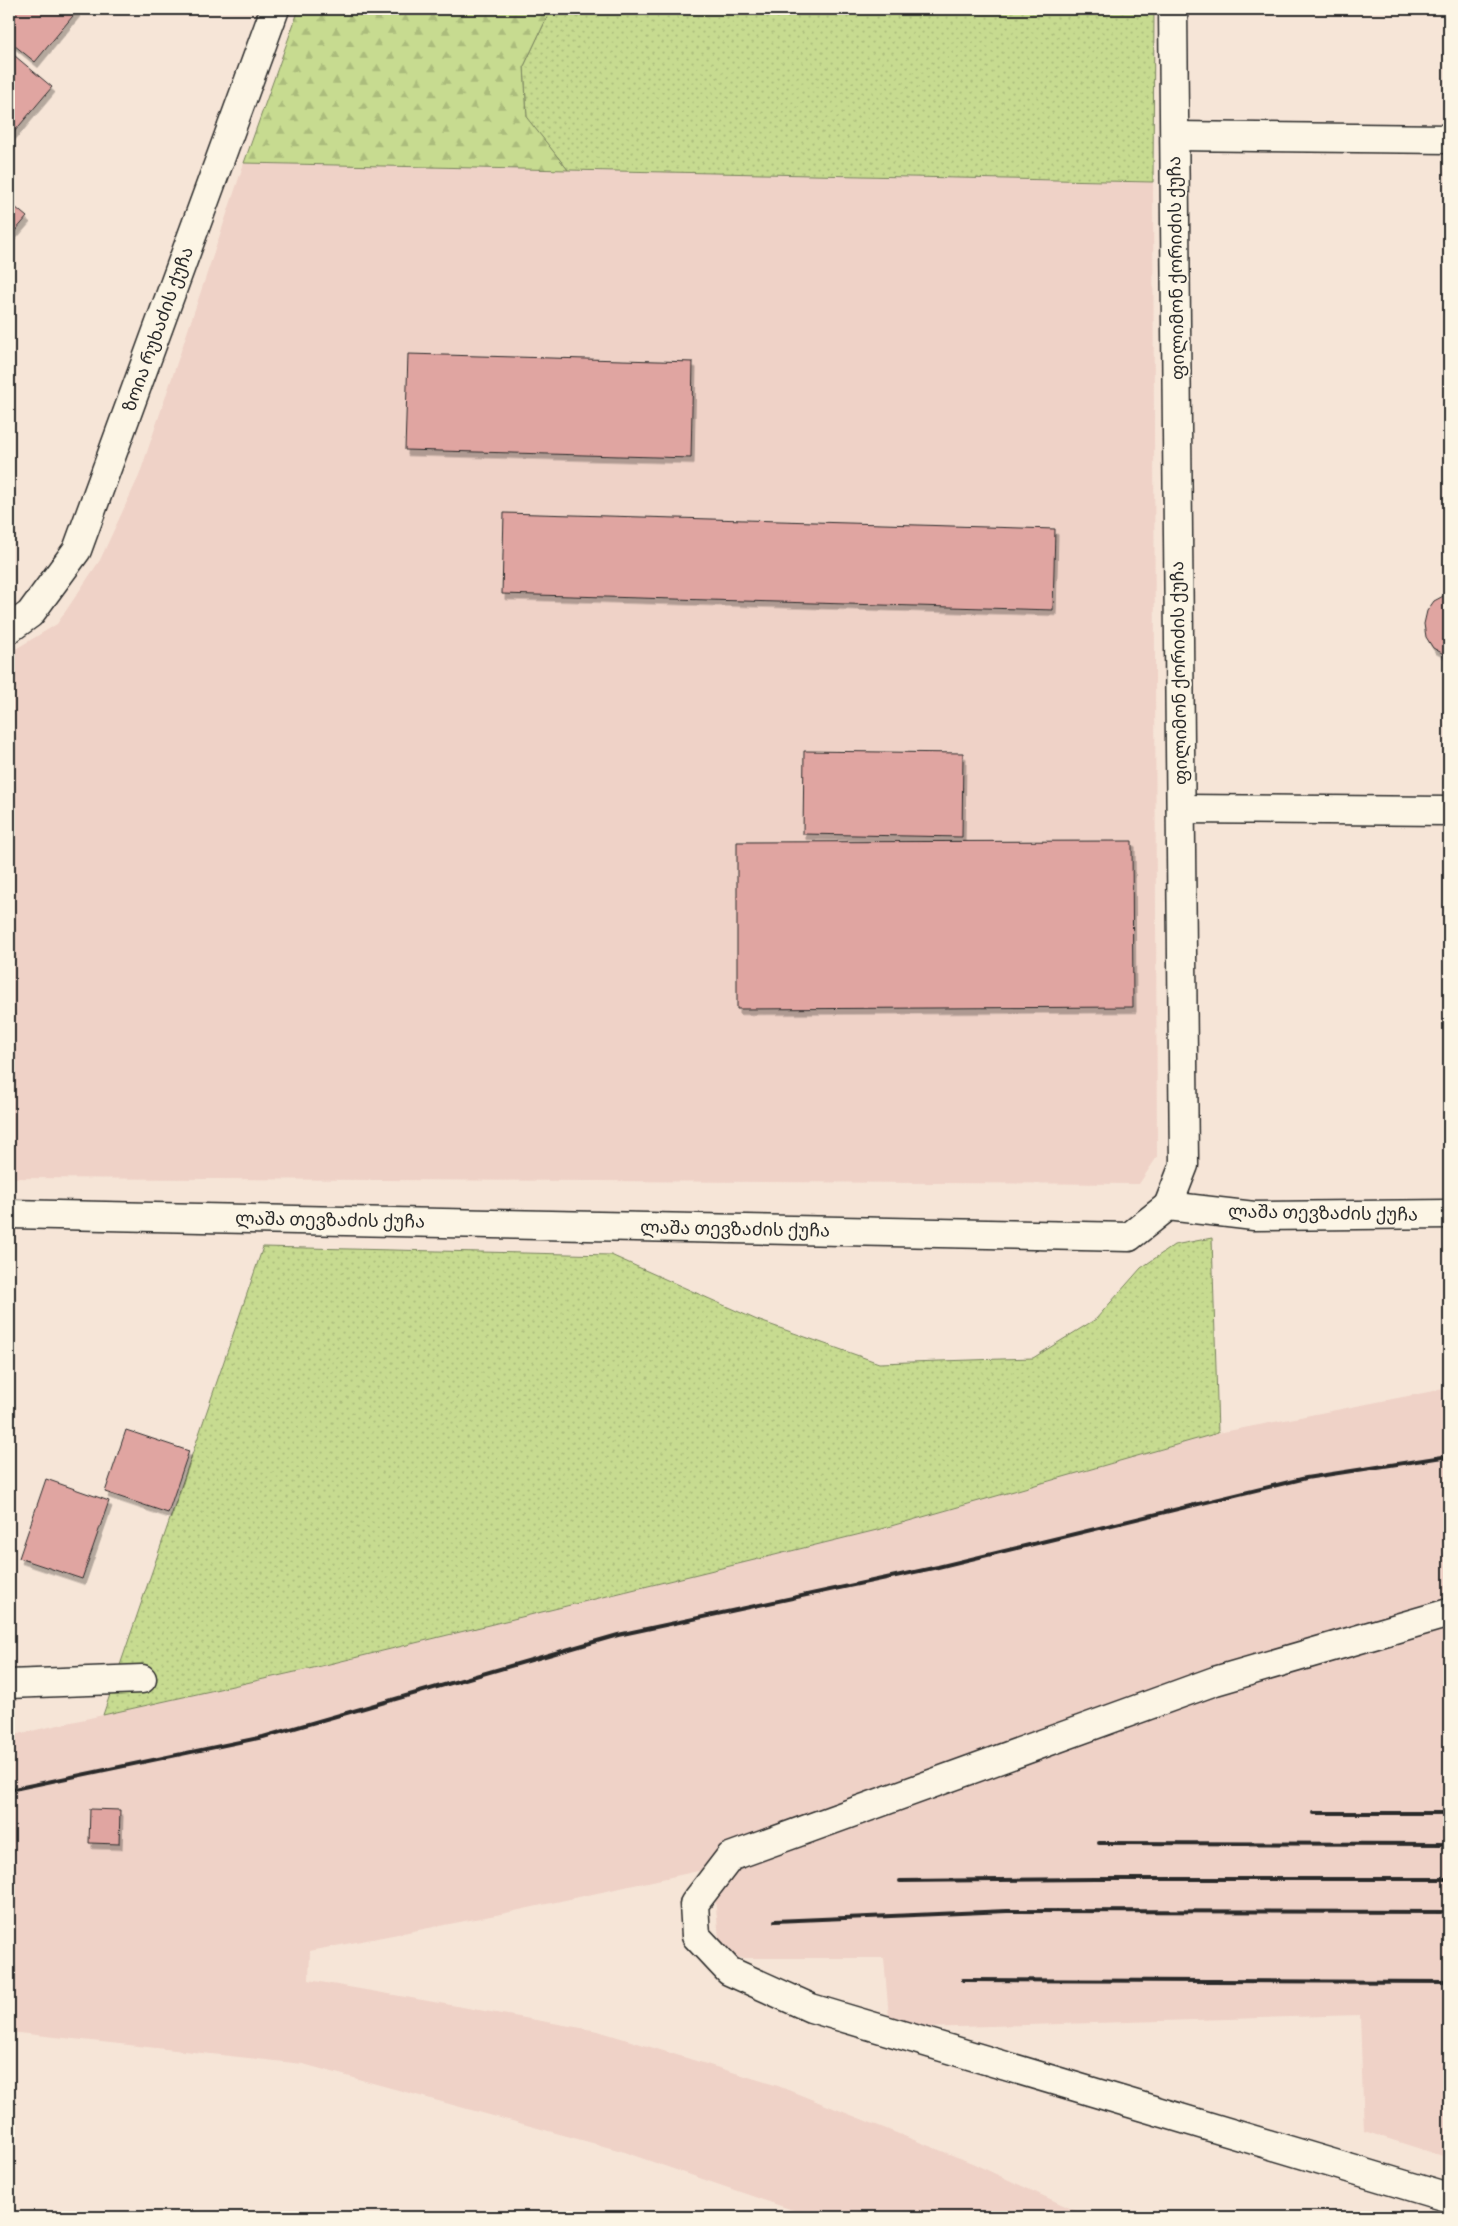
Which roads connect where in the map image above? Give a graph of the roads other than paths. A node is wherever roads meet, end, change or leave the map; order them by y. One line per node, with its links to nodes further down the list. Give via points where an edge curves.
1 (275, 9): 5 (street, ზოია რუხაძის ქუჩა, via 77,550 30,614)
2 (1173, 9): 3 (street, ფილიმონ ქორიძის ქუჩა)
3 (1175, 136): 4 (street, ფილიმონ ქორიძის ქუჩა); 6 (street, ფილიმონ ქორიძის ქუჩა)
4 (1449, 139)
5 (9, 629)
6 (1181, 808): 7 (street); 8 (street, ფილიმონ ქორიძის ქუჩა, via 1184,1165)
7 (1449, 811)
8 (1168, 1206): 9 (street, ლაშა თევზაძის ქუჩა, via 1129,1237); 10 (street, ლაშა თევზაძის ქუჩა, via 1254,1216)
9 (9, 1214)
10 (1449, 1214)
11 (1449, 1613): 14 (street, via 1215,1682 730,1857 694,1904 696,1936 729,1971 811,2008)
12 (142, 1679): 13 (street)
13 (9, 1684)
14 (1449, 2198)

